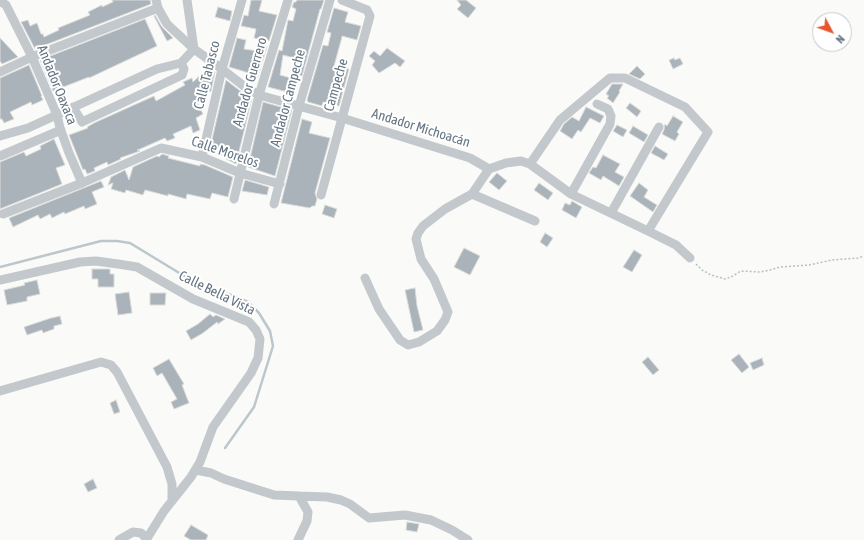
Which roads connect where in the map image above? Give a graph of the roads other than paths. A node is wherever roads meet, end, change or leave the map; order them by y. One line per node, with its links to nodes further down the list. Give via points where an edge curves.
1 (187, 0): 8 (street)
2 (242, 0): 11 (street, Calle Tabasco)
3 (288, 0): 13 (street, Andador Guerrero)
4 (330, 0): 15 (street, Andador Campeche)
5 (342, 0): 18 (street, Campeche, via 367,10 370,16)
6 (1, 4): 9 (street, Andador Oaxaca, via 6,4)
7 (157, 4): 8 (street, Andador Michoacán, via 167,24); 9 (street)
8 (194, 49): 10 (street); 11 (street, Andador Michoacán)
9 (32, 57): 12 (street); 17 (street, Andador Oaxaca)
10 (181, 63): 16 (street, via 157,69); 16 (street, via 184,69 182,75 82,122)
11 (222, 69): 13 (street, Andador Michoacán, via 245,88); 23 (street, Calle Tabasco)
12 (0, 72)
13 (259, 95): 15 (street, Andador Michoacán); 26 (street, Andador Guerrero)
14 (597, 104): 30 (street, via 608,109 612,116 610,124)
15 (299, 106): 18 (street, Andador Michoacán); 28 (street, Andador Campeche)
16 (74, 107): 17 (street)
17 (57, 115): 20 (street, Andador Oaxaca); 21 (street, via 28,128)
18 (342, 118): 25 (street, Andador Michoacán, via 470,158); 31 (street, Campeche)
19 (658, 128): 34 (street)
20 (61, 130): 22 (street); 27 (street, Andador Oaxaca)
21 (0, 136)
22 (0, 156)
23 (202, 156): 26 (street, Calle Morelos); 27 (street, Calle Morelos, via 161,148)
24 (530, 164): 25 (street, via 521,161); 30 (street); 37 (street, via 560,120 610,78 625,78 685,107 708,132)
25 (489, 169): 29 (street)
26 (240, 173): 28 (street, Calle Morelos); 32 (street, Andador Guerrero)
27 (82, 183): 35 (street)
28 (280, 184): 33 (street, Andador Campeche)
29 (472, 194): 36 (street); 39 (street, via 445,209 423,226 416,239 421,259 434,279 448,312 437,331 419,342 408,345 400,340 379,309)
30 (571, 194): 34 (street)
31 (321, 195)
32 (234, 199)
33 (274, 204)
34 (611, 213): 37 (street)
35 (3, 214)
36 (535, 221)
37 (648, 230): 38 (street, via 676,245)
38 (690, 258)
39 (365, 278)
40 (0, 280): 42 (street, Calle Bella Vista, via 80,262 118,264 137,268 193,299 250,322 260,339 258,358 251,373 213,427)
41 (0, 391): 44 (street, via 101,362 111,365 167,467 172,484)
42 (196, 470): 43 (street, via 274,495); 44 (street, Calle Bella Vista)
43 (299, 496): 47 (street, via 308,512 307,521); 48 (street, via 327,496 341,500 369,518 405,515 430,520)
44 (172, 498): 45 (street, Calle Bella Vista)
45 (146, 539): 46 (street, via 141,533 133,532)
46 (119, 540)
47 (298, 540)
48 (468, 540)

